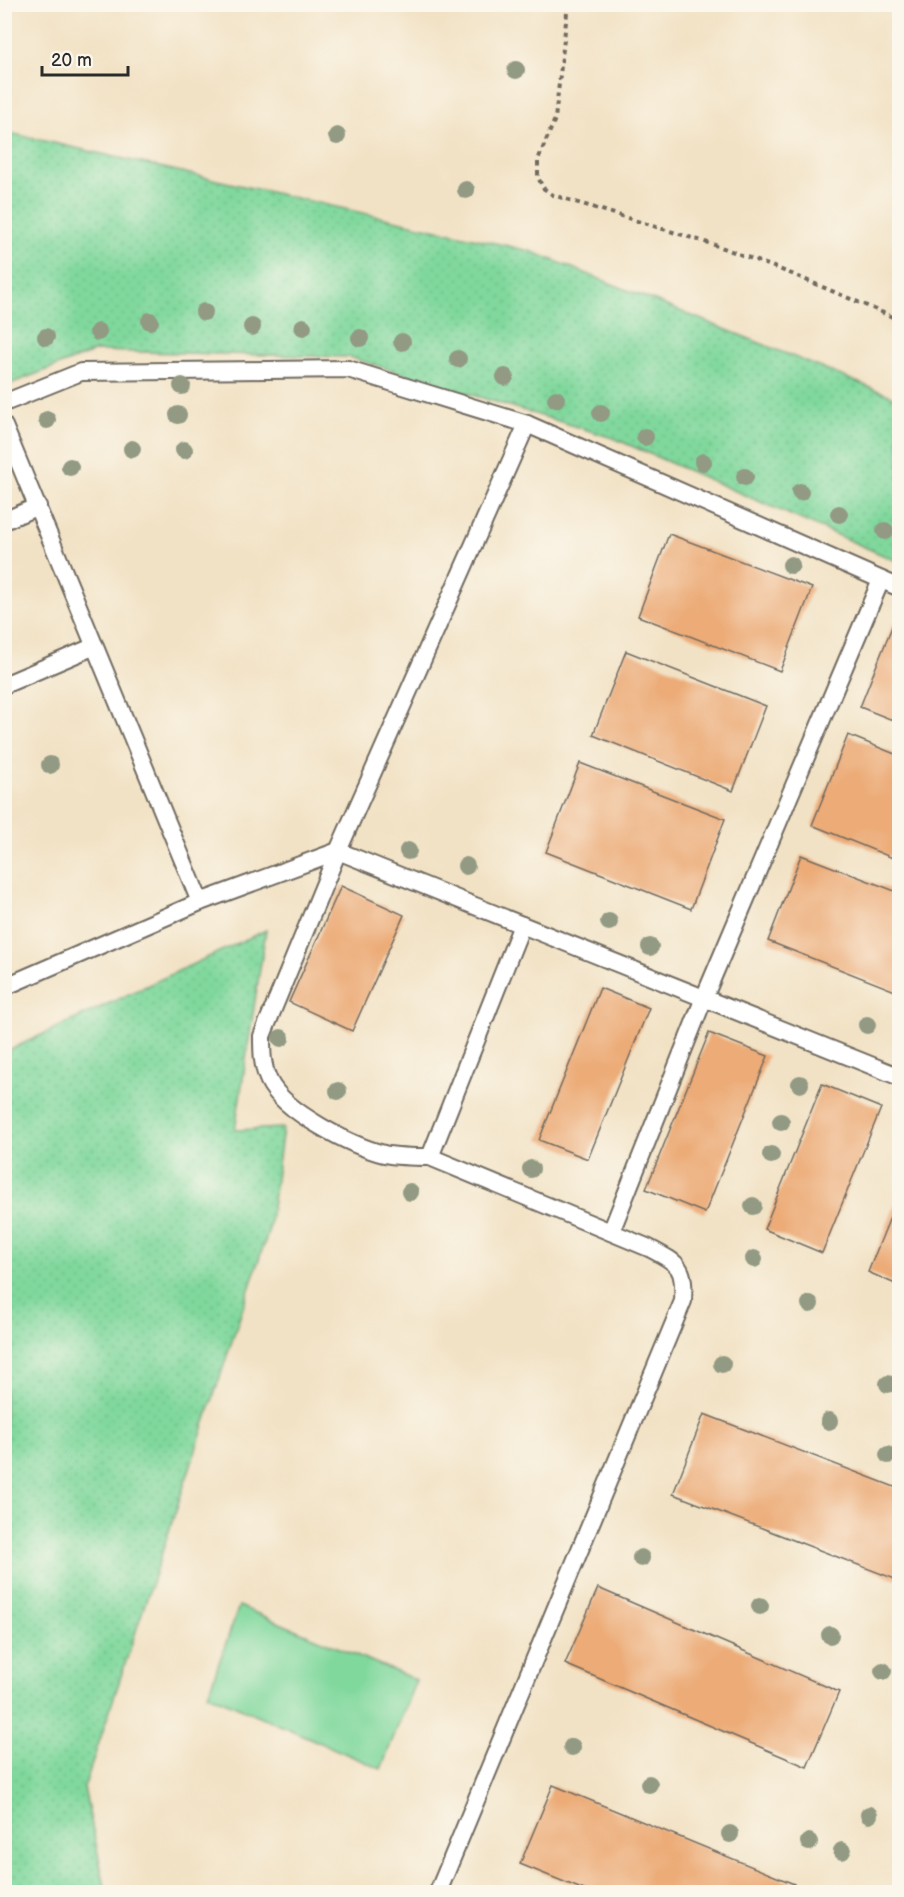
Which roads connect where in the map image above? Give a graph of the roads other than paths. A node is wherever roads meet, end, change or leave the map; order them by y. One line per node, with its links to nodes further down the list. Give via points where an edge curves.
1 (4, 403): 2 (lane, via 81,372 348,369)
2 (528, 424): 6 (lane); 10 (lane)
3 (4, 426): 4 (lane)
4 (38, 507): 5 (lane); 8 (lane)
5 (4, 521)
6 (881, 580): 7 (lane); 14 (lane)
7 (900, 588)
8 (95, 646): 9 (lane); 11 (lane)
9 (4, 685)
10 (338, 851): 11 (lane); 12 (lane); 16 (lane, via 262,1036 261,1057 270,1082 283,1098 316,1124 384,1154)
11 (200, 902): 13 (lane)
12 (522, 925): 14 (lane); 16 (lane)
13 (4, 987)
14 (704, 998): 15 (lane); 17 (lane)
15 (900, 1077)
16 (430, 1157): 17 (lane)
17 (611, 1232): 18 (lane, via 672,1260 684,1277 683,1301)
18 (438, 1893)

